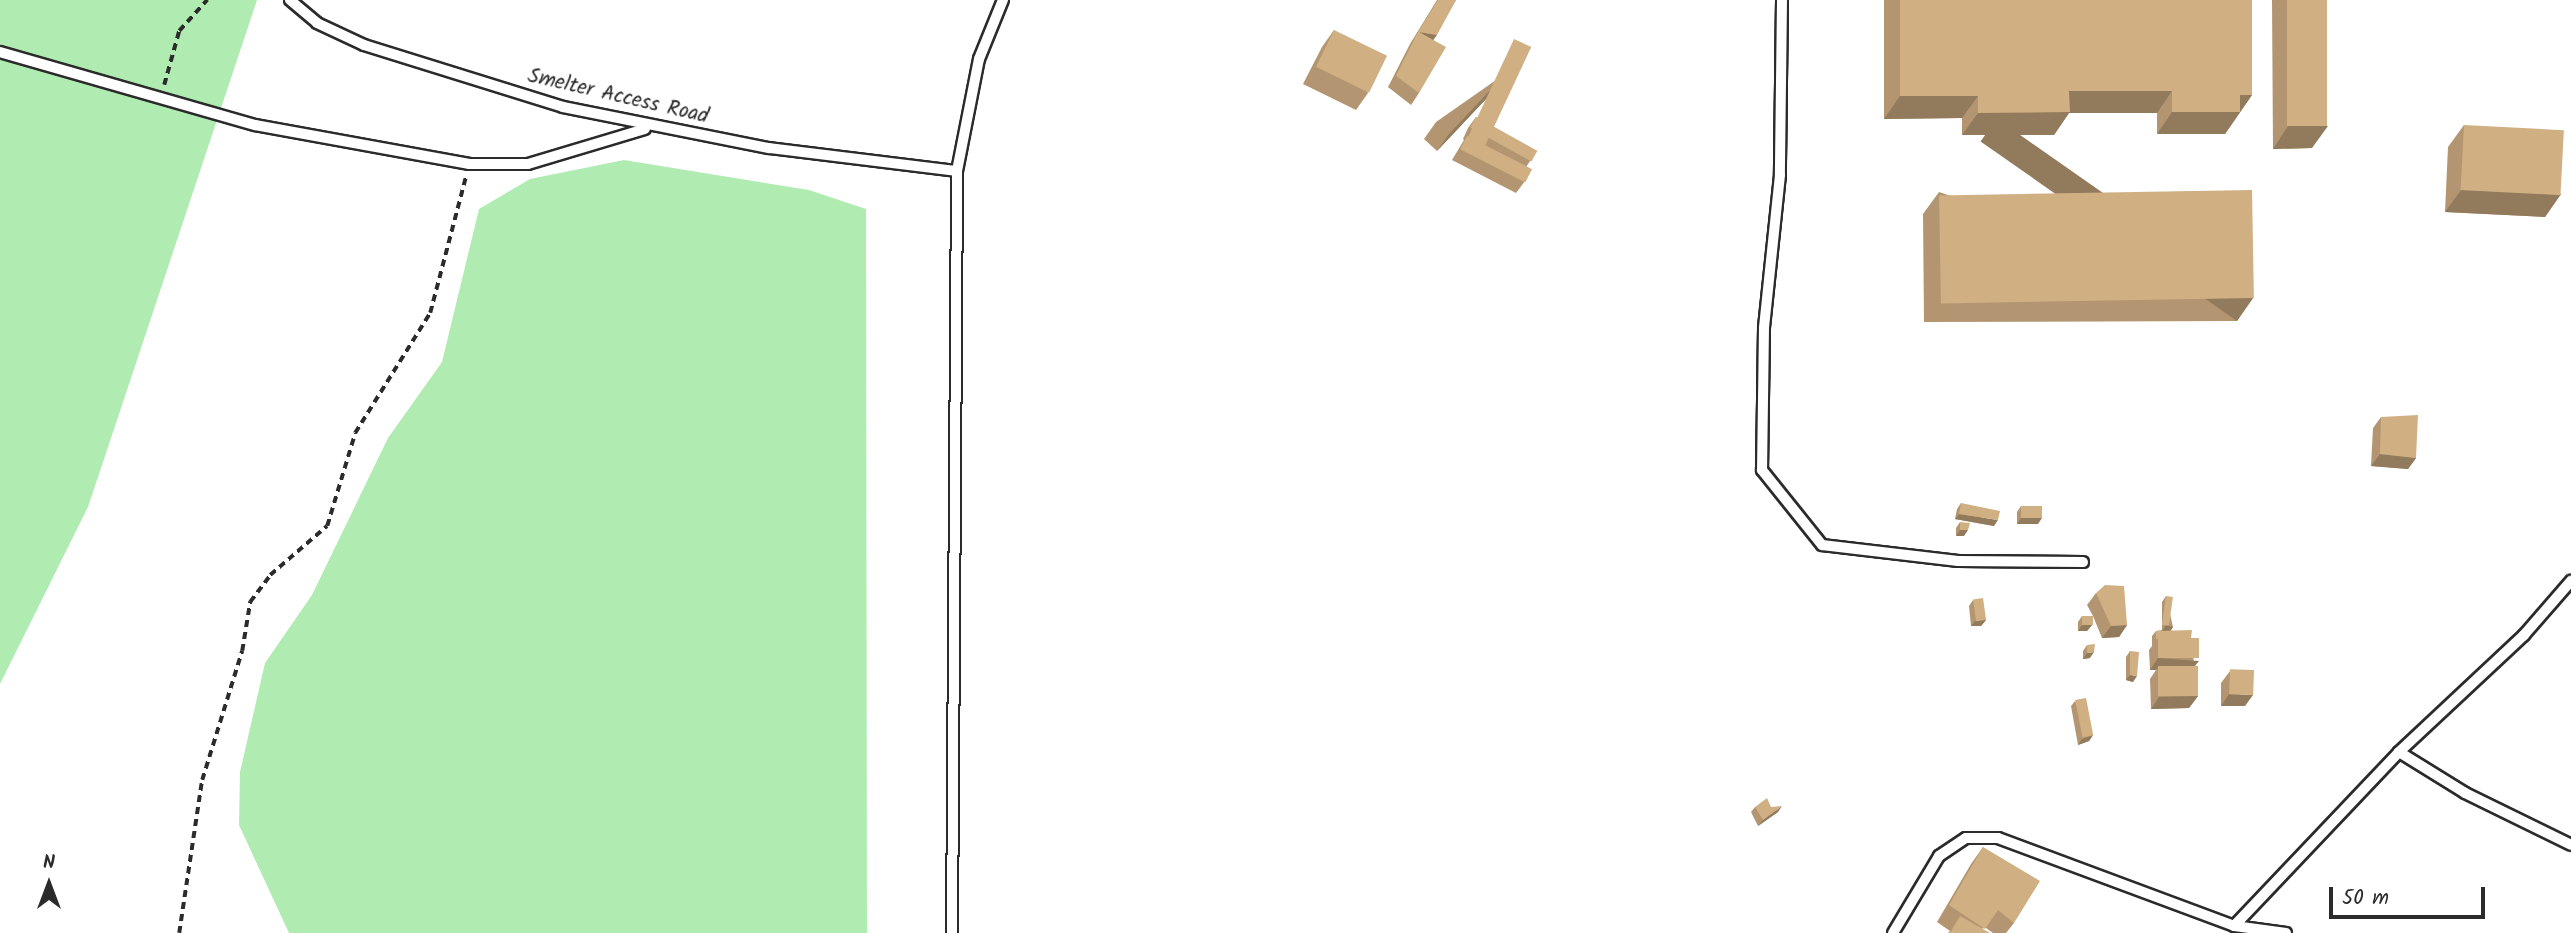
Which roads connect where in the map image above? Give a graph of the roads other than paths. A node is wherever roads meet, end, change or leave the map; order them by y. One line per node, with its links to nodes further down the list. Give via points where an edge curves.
1 (290, 0): 5 (lane, Smelter Access Road, via 317,23 364,46)
2 (1782, 0): 7 (lane, via 1780,175 1764,328 1762,470 1822,545 1958,561)
3 (1000, 2): 6 (lane, via 968,111)
4 (0, 52): 5 (lane, via 162,94 255,125 469,164 528,164)
5 (647, 128): 6 (lane, Smelter Access Road)
6 (957, 170): 12 (lane)
7 (2083, 562)
8 (2571, 581): 9 (lane, via 2524,635)
9 (2399, 752): 10 (lane, via 2465,793); 11 (lane)
10 (2571, 845)
11 (2234, 926): 13 (lane, via 1998,838 1966,838 1940,856); 14 (lane)
12 (952, 933)
13 (1893, 933)
14 (2286, 933)

